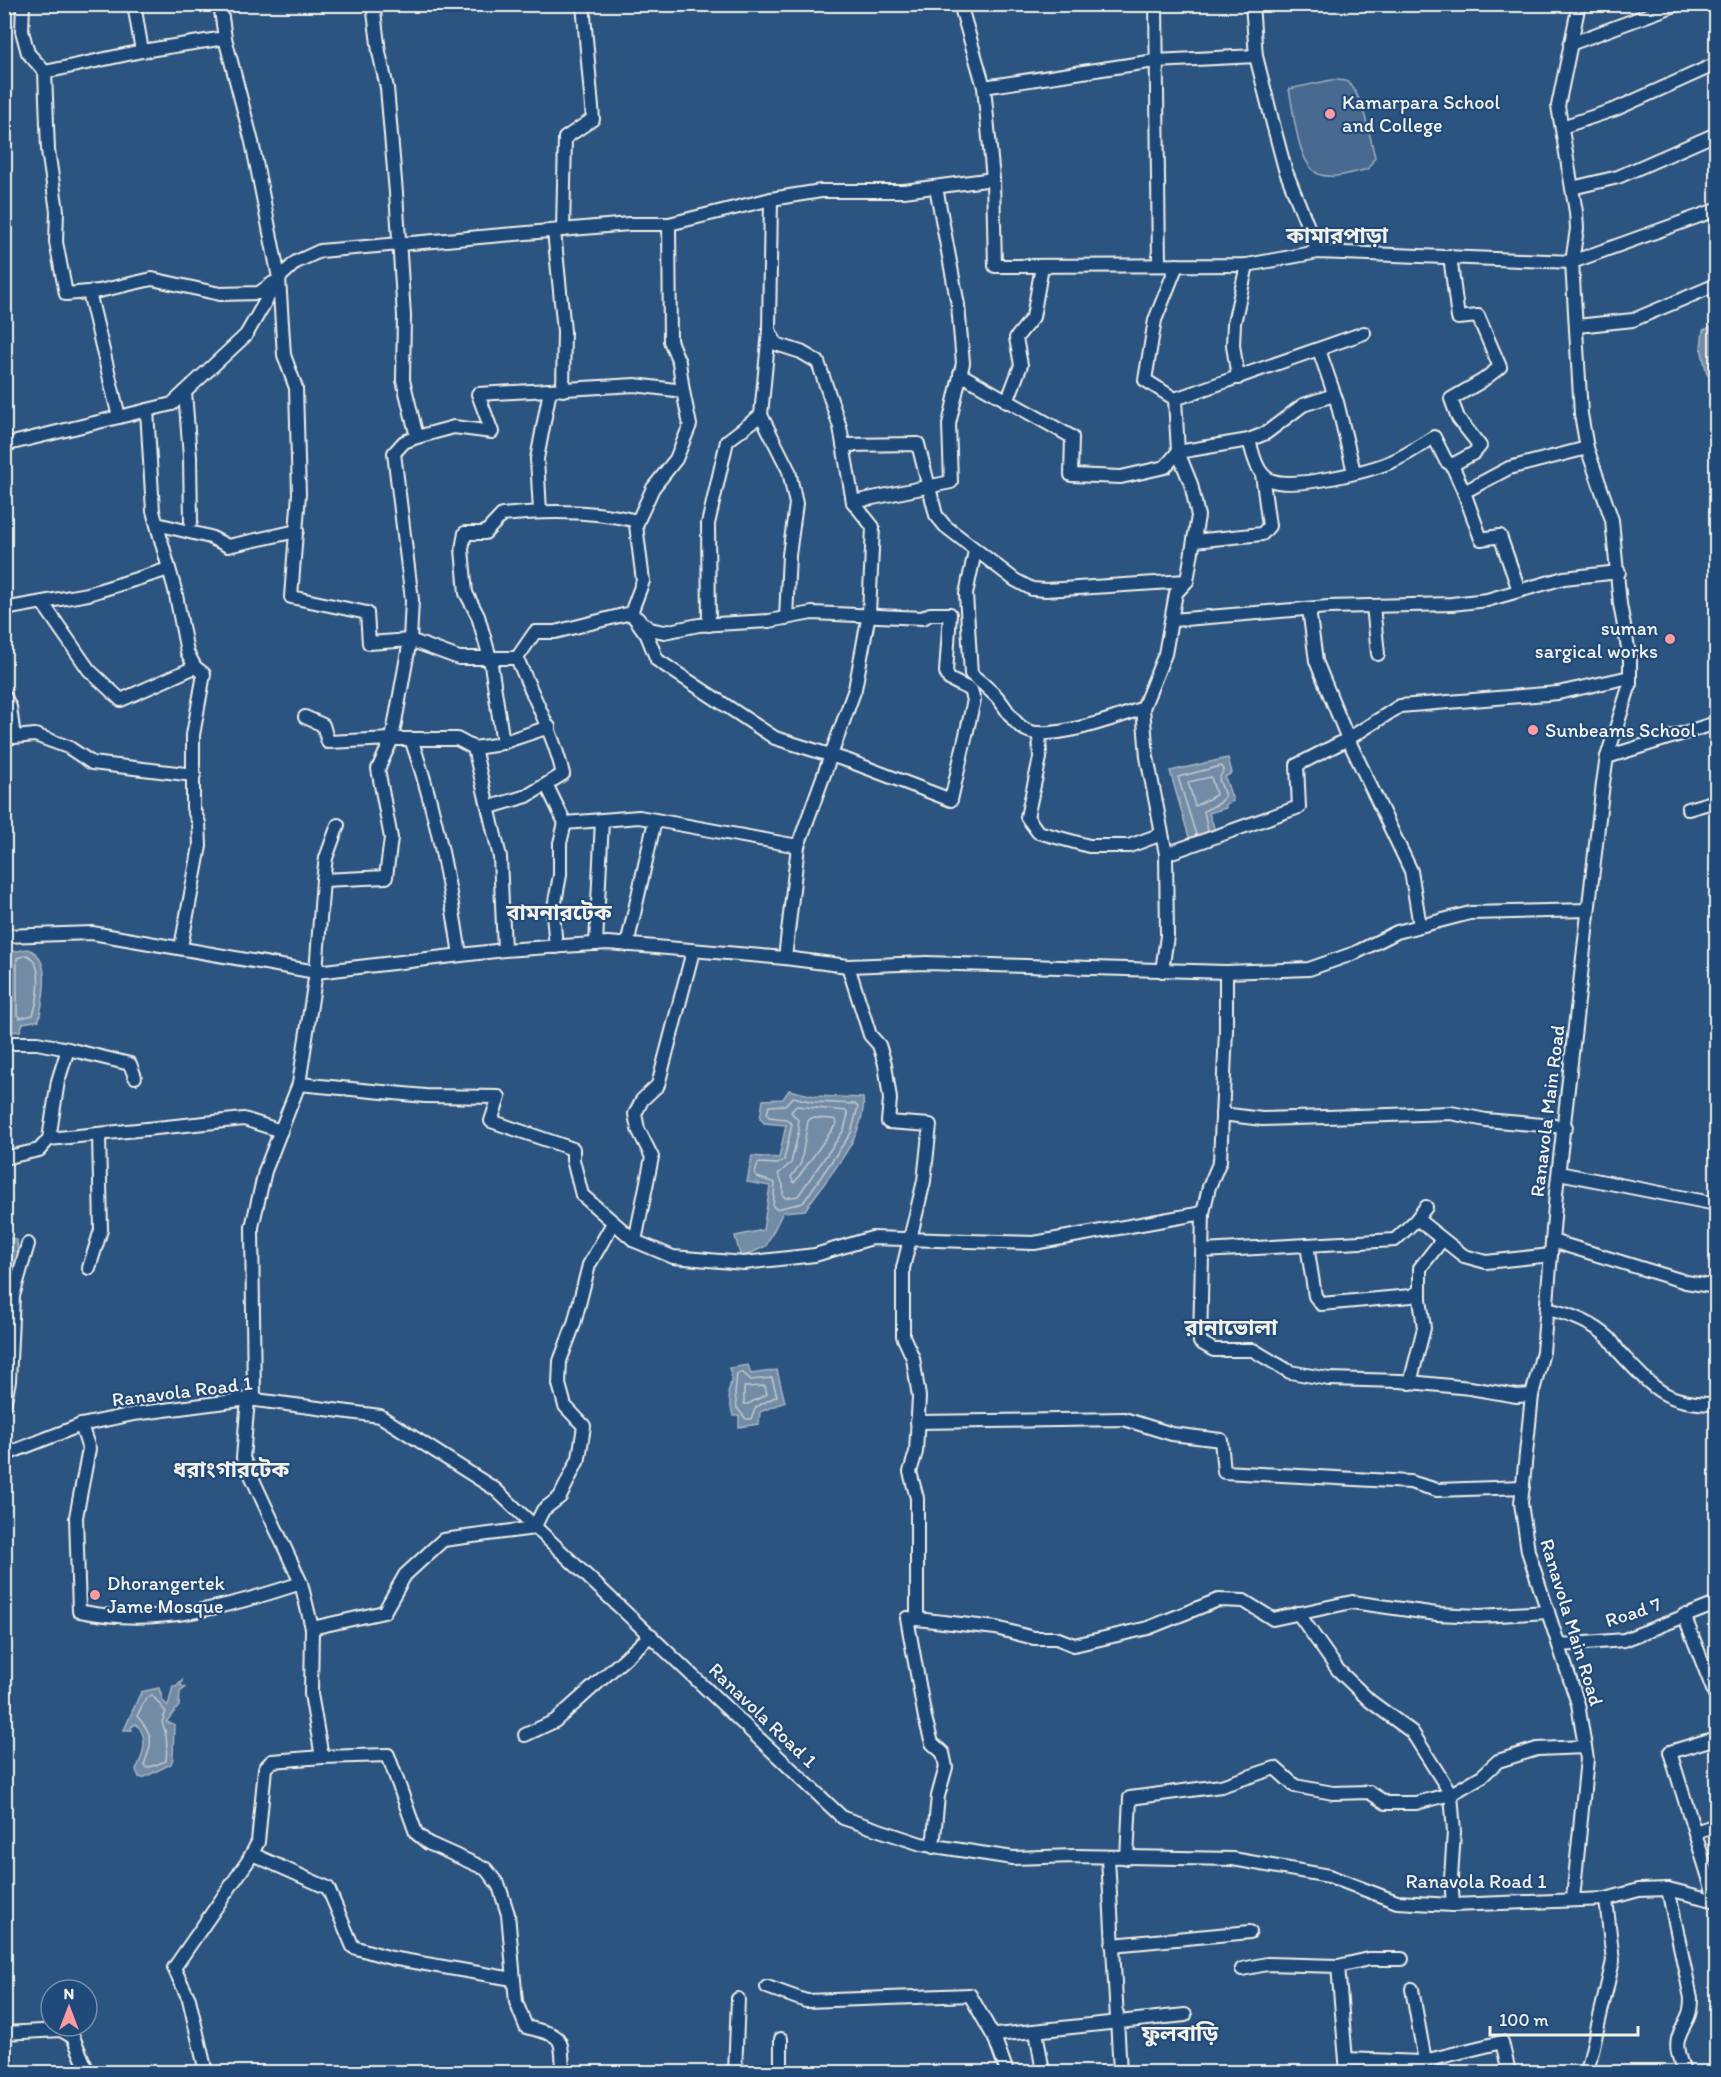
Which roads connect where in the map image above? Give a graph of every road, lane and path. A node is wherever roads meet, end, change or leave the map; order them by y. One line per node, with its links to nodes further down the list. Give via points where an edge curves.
1 (23, 4): 17 (street, via 22,31 28,53)
2 (135, 4): 13 (street)
3 (220, 4): 11 (street)
4 (373, 4): 28 (street, via 387,88)
5 (583, 4): 27 (street, via 593,119 565,138)
6 (960, 4): 18 (street)
7 (1156, 4): 15 (street)
8 (1252, 4): 14 (street)
9 (1579, 4): 12 (street, Ranavola Main Road)
10 (1678, 4): 12 (street)
11 (225, 38): 13 (street); 36 (street, via 252,142)
12 (1570, 44): 19 (street, Ranavola Main Road, via 1559,96)
13 (142, 51): 17 (street)
14 (1256, 56): 15 (street); 29 (street, via 1285,169)
15 (1155, 61): 18 (street); 32 (street)
16 (1716, 64): 19 (street, via 1616,110)
17 (45, 72): 38 (street, via 60,268 66,294)
18 (984, 87): 21 (street)
19 (1562, 127): 23 (street, Ranavola Main Road)
20 (1716, 134): 23 (street, via 1618,177)
21 (993, 179): 22 (street); 35 (street, via 995,266)
22 (936, 187): 24 (street, via 821,191); 43 (street, via 958,305 963,363)
23 (1572, 188): 31 (street, Ranavola Main Road, via 1577,229)
24 (771, 199): 26 (street); 40 (street)
25 (1716, 210): 31 (street)
26 (669, 224): 27 (street); 47 (street, via 670,341 679,362)
27 (558, 230): 28 (street); 46 (street)
28 (399, 244): 36 (street, via 320,250 296,262); 55 (street, via 403,380)
29 (1318, 252): 30 (street); 34 (street)
30 (1450, 256): 31 (street); 61 (street, via 1458,318 1478,316 1500,367 1451,399 1458,418 1480,446)
31 (1572, 262): 39 (street, Ranavola Main Road)
32 (1160, 265): 33 (street); 35 (street)
33 (1178, 265): 34 (street); 50 (street, via 1155,320 1144,380)
34 (1247, 265): 44 (street, via 1234,323)
35 (1042, 266): 51 (street, via 1033,317 1016,338 1021,365)
36 (279, 278): 38 (street, via 259,293 220,294 152,279); 48 (street, via 246,335); 71 (street, via 284,355 296,388)
37 (1716, 285): 39 (street, via 1633,320)
38 (89, 292): 54 (street)
39 (1577, 326): 59 (street, Ranavola Main Road, via 1581,414)
40 (769, 330): 53 (street); 58 (street, via 776,344 818,362)
41 (1364, 333): 42 (street)
42 (1318, 350): 44 (street); 49 (street)
43 (960, 374): 51 (street); 64 (street, via 949,424 951,482)
44 (1238, 378): 50 (street)
45 (550, 390): 46 (street); 55 (street, via 478,394 492,432 454,427); 67 (street, via 537,459)
46 (563, 390): 47 (street, via 635,385)
47 (683, 391): 68 (street, via 690,425 676,459 653,488)
48 (185, 392): 52 (street, via 172,404); 69 (street)
49 (1334, 395): 56 (street, via 1303,405 1266,433); 62 (street)
50 (1175, 399): 60 (street)
51 (1007, 402): 60 (street, via 1072,437 1071,475 1121,477 1165,467)
52 (147, 410): 54 (street); 70 (street)
53 (761, 415): 84 (street, via 789,471 796,504); 86 (street, via 727,441 708,524)
54 (119, 417): 57 (street)
55 (417, 437): 87 (street, via 404,442 394,453 412,600)
56 (1249, 440): 60 (street); 63 (street)
57 (4, 445)
58 (843, 445): 64 (street, via 918,444); 66 (street)
59 (1587, 448): 65 (street, via 1509,468); 75 (street, Ranavola Main Road, via 1612,520)
60 (1178, 452): 72 (street, via 1198,516)
61 (1452, 465): 62 (street, via 1434,437 1393,461); 65 (street)
62 (1354, 472): 63 (street, via 1304,481 1271,480)
63 (1262, 474): 72 (street, via 1269,526 1262,534)
64 (927, 486): 66 (street); 73 (street, via 936,515)
65 (1464, 492): 77 (street, via 1481,539 1500,536)
66 (852, 502): 83 (street, via 873,527)
67 (540, 511): 68 (street, via 608,514); 89 (street, via 502,515 485,533 465,533 462,549 466,593 478,616)
68 (638, 520): 82 (street, via 643,581)
69 (191, 521)
70 (157, 524): 71 (street, via 210,537 228,546); 74 (street)
71 (297, 531): 87 (street, via 291,597 367,613 369,643)
72 (1194, 541): 76 (street)
73 (975, 551): 76 (street, via 1032,589); 98 (street, via 966,594 972,674 1025,730)
74 (169, 569): 80 (street, via 88,594); 91 (street, via 183,637)
75 (1619, 572): 77 (street, via 1564,578); 92 (street, Ranavola Main Road)
76 (1187, 581): 85 (street, via 1176,593)
77 (1519, 590): 79 (street, via 1487,600 1452,604)
78 (44, 605): 91 (street, via 89,670 121,700)
79 (1372, 606): 81 (street); 88 (street)
80 (4, 609)
81 (1309, 609): 85 (street); 102 (street, via 1316,661)
82 (631, 613): 86 (street, via 650,629 664,632); 90 (street, via 574,628 535,632); 105 (street, via 657,660 775,738)
83 (870, 614): 84 (street, via 812,613); 105 (street, via 855,689); 105 (street, via 951,616 946,672 949,679 971,690 974,700 951,800)
84 (786, 618): 86 (street)
85 (1173, 620): 94 (street, via 1166,654)
86 (709, 625)
87 (410, 640): 89 (street, via 459,658); 100 (street)
88 (1378, 654)
89 (490, 658): 90 (street); 103 (street)
90 (518, 658): 97 (street)
91 (195, 667): 107 (street, via 204,675 193,735)
92 (1630, 677): 102 (street, via 1558,693 1400,706); 106 (street, Ranavola Main Road)
93 (4, 695): 99 (street, via 10,707)
94 (1143, 708): 98 (street, via 1116,718); 116 (street)
95 (305, 717): 100 (street, via 323,725 328,742)
96 (1716, 723): 106 (street)
97 (549, 727): 103 (street); 110 (street, via 563,774 527,796)
98 (1039, 732): 116 (street, via 1040,758 1026,817 1038,832 1089,846 1128,846)
99 (9, 737): 107 (street, via 35,735 68,747 92,763)
100 (392, 739): 101 (street); 119 (street, via 378,769 391,838 386,877)
101 (411, 739): 104 (street, via 457,739); 129 (street, via 429,792)
102 (1348, 739): 118 (street, via 1297,765 1299,807); 121 (street, via 1412,871)
103 (503, 743): 104 (street)
104 (474, 748): 110 (street)
105 (830, 754): 117 (street)
106 (1606, 757): 120 (street, Ranavola Main Road)
107 (194, 775): 125 (street, via 193,808 199,823 200,846)
108 (548, 788): 114 (street)
109 (1716, 801): 111 (street)
110 (490, 807): 127 (street, via 500,857)
111 (1688, 810)
112 (602, 820): 113 (street); 114 (street); 123 (street)
113 (655, 820): 117 (street); 124 (street)
114 (566, 823): 126 (street, via 560,843 560,875 553,913)
115 (338, 825): 119 (street)
116 (1162, 834): 118 (street)
117 (798, 846): 130 (street)
118 (1166, 854): 132 (street, via 1167,936)
119 (323, 880): 133 (street)
120 (1588, 910): 121 (street, via 1470,913); 140 (street, Ranavola Main Road)
121 (1420, 926): 134 (street, via 1309,969)
122 (4, 936): 125 (street, via 92,933)
123 (596, 944): 124 (street); 126 (street)
124 (627, 945): 128 (street)
125 (181, 947): 133 (street)
126 (556, 947): 127 (street)
127 (504, 950): 129 (street)
128 (693, 951): 130 (street); 154 (street, via 658,1085 642,1100 636,1114 638,1129 652,1157)
129 (460, 955): 133 (street)
130 (785, 958): 131 (street)
131 (848, 966): 132 (street, via 926,963); 151 (street, via 870,1035 879,1044 885,1064 890,1099 888,1122 930,1125)
132 (1162, 971): 134 (street)
133 (316, 972): 138 (street)
134 (1226, 972): 139 (street)
135 (4, 1043): 136 (street, via 38,1043)
136 (68, 1049): 137 (street, via 130,1064); 143 (street)
137 (135, 1077)
138 (299, 1084): 141 (street); 150 (street, via 425,1096 499,1097 491,1121 573,1149 582,1195)
139 (1222, 1114): 140 (street, via 1262,1119 1450,1113); 148 (street, via 1220,1161)
140 (1566, 1127): 145 (street, Ranavola Main Road)
141 (281, 1131): 142 (street, via 244,1119); 165 (street, via 265,1171 252,1227)
142 (99, 1134): 143 (street); 159 (street, via 101,1230)
143 (48, 1139): 144 (street, via 39,1149)
144 (4, 1158)
145 (1559, 1173): 146 (street); 153 (street, Ranavola Main Road)
146 (1716, 1204)
147 (1426, 1207): 149 (street)
148 (1203, 1213): 151 (street, via 1034,1243); 157 (street)
149 (1417, 1219): 152 (street); 156 (street, via 1395,1240)
150 (613, 1223): 154 (street); 172 (street, via 588,1265 574,1324 560,1361 559,1384 565,1406 584,1426 579,1458 560,1497 543,1510)
151 (912, 1238): 154 (street, via 872,1238 815,1254 744,1263 673,1257); 168 (street, via 903,1268 903,1336 913,1358 919,1397)
152 (1442, 1240): 158 (street, via 1460,1255 1486,1262); 161 (street, via 1420,1268)
153 (1552, 1241): 158 (street, Ranavola Main Road); 160 (street, via 1686,1282)
154 (635, 1242)
155 (28, 1244): 167 (street, via 13,1296 9,1381)
156 (1307, 1245): 157 (street); 161 (street, via 1315,1296 1321,1304 1411,1296)
157 (1203, 1251): 163 (street, via 1200,1342 1214,1350 1253,1350 1290,1372 1329,1379)
158 (1551, 1256): 162 (street, Ranavola Main Road)
159 (89, 1268)
160 (1716, 1287)
161 (1420, 1291): 163 (street, via 1424,1328)
162 (1547, 1309): 164 (street, Ranavola Main Road, via 1544,1352); 166 (street, via 1583,1321 1609,1338 1668,1398 1687,1404)
163 (1410, 1383): 164 (street)
164 (1532, 1395): 171 (street, Ranavola Main Road)
165 (251, 1400): 169 (street, Ranavola Road 1, via 134,1414); 172 (street, Ranavola Road 1, via 380,1416 495,1489); 173 (street, via 243,1458)
166 (1716, 1404)
167 (4, 1405)
168 (917, 1422): 171 (street, via 1124,1419 1172,1434 1221,1440 1224,1472 1410,1482 1437,1490); 178 (street, via 916,1452 910,1472 917,1498)
169 (81, 1425): 170 (street, Ranavola Road 1); 173 (street, via 89,1449 76,1517 78,1611 148,1617 197,1612 242,1603)
170 (4, 1455)
171 (1523, 1487): 175 (street, Ranavola Main Road, via 1521,1503 1528,1551)
172 (534, 1528): 179 (street, via 442,1540 405,1575 384,1612); 180 (street, Ranavola Road 1)
173 (301, 1583): 179 (street)
174 (1716, 1604): 177 (street, Road 7)
175 (1548, 1612): 176 (street, via 1437,1614 1352,1602); 181 (street, Ranavola Main Road)
176 (1298, 1613): 178 (street, via 1273,1619 1244,1601 1218,1600 1148,1628 1074,1645 1056,1638 1034,1638 996,1628); 187 (street, via 1338,1670 1370,1701 1412,1732)
177 (1684, 1615): 181 (street, Road 7, via 1616,1641); 182 (street)
178 (917, 1619): 190 (street, via 907,1618 924,1718 946,1767 938,1796)
179 (312, 1629): 186 (street, via 311,1694)
180 (651, 1635): 183 (street, via 555,1721); 190 (street, Ranavola Road 1, via 843,1818)
181 (1560, 1645): 185 (street, Ranavola Main Road, via 1578,1704)
182 (1716, 1697)
183 (525, 1735)
184 (1716, 1738): 189 (street, via 1670,1752)
185 (1585, 1747): 187 (street, via 1537,1749 1498,1761 1482,1776); 195 (street, Ranavola Main Road)
186 (322, 1757): 191 (street, via 272,1761 265,1768 258,1842); 204 (street, via 388,1755 416,1833 428,1843 486,1869 499,1886 508,1914)
187 (1450, 1794): 193 (street, via 1416,1803 1386,1803 1369,1792 1332,1793 1295,1786 1275,1768 1221,1786 1131,1798); 198 (street)
188 (1716, 1825): 189 (street)
189 (1695, 1832): 197 (street)
190 (933, 1847): 192 (street, Ranavola Road 1, via 1013,1858)
191 (252, 1854): 204 (street, via 328,1888 353,1947 391,1958); 217 (street, via 174,1968 189,1999)
192 (1108, 1858): 193 (street, Ranavola Road 1); 200 (street)
193 (1127, 1858): 198 (street, Ranavola Road 1, via 1233,1859 1329,1876 1397,1902)
194 (1668, 1889): 196 (street, Ranavola Road 1, via 1639,1890); 197 (street, Ranavola Road 1); 227 (street, via 1691,1998 1691,2016 1678,2038 1677,2052)
195 (1573, 1899): 196 (street, Ranavola Road 1); 198 (street, Ranavola Road 1)
196 (1606, 1899): 226 (street, via 1613,1961)
197 (1716, 1901)
198 (1453, 1905)
199 (1250, 1932): 200 (street)
200 (1112, 1945): 209 (street)
201 (1402, 1959): 202 (street, via 1369,1959)
202 (1338, 1966): 203 (street, via 1267,1964); 214 (street)
203 (1242, 1969)
204 (513, 1979): 218 (street, via 516,2002 526,2027 556,2035 562,2042)
205 (767, 1987): 213 (street, via 806,2001 970,1995)
206 (1412, 1989): 215 (street)
207 (738, 1999): 219 (street)
208 (1185, 2015): 209 (street)
209 (1116, 2020): 210 (street); 223 (street)
210 (1036, 2031): 213 (street, via 996,2035); 222 (street)
211 (4, 2033): 216 (street, via 61,2030 73,2037)
212 (781, 2038): 220 (street)
213 (995, 2039): 221 (street)
214 (1346, 2059): 215 (street); 224 (street)
215 (1425, 2061): 225 (street, via 1502,2042)
216 (88, 2073)
217 (206, 2073)
218 (563, 2073)
219 (735, 2073)
220 (781, 2073)
221 (1007, 2073)
222 (1043, 2073)
223 (1120, 2073)
224 (1347, 2073)
225 (1509, 2073)
226 (1587, 2073)
227 (1684, 2073)

